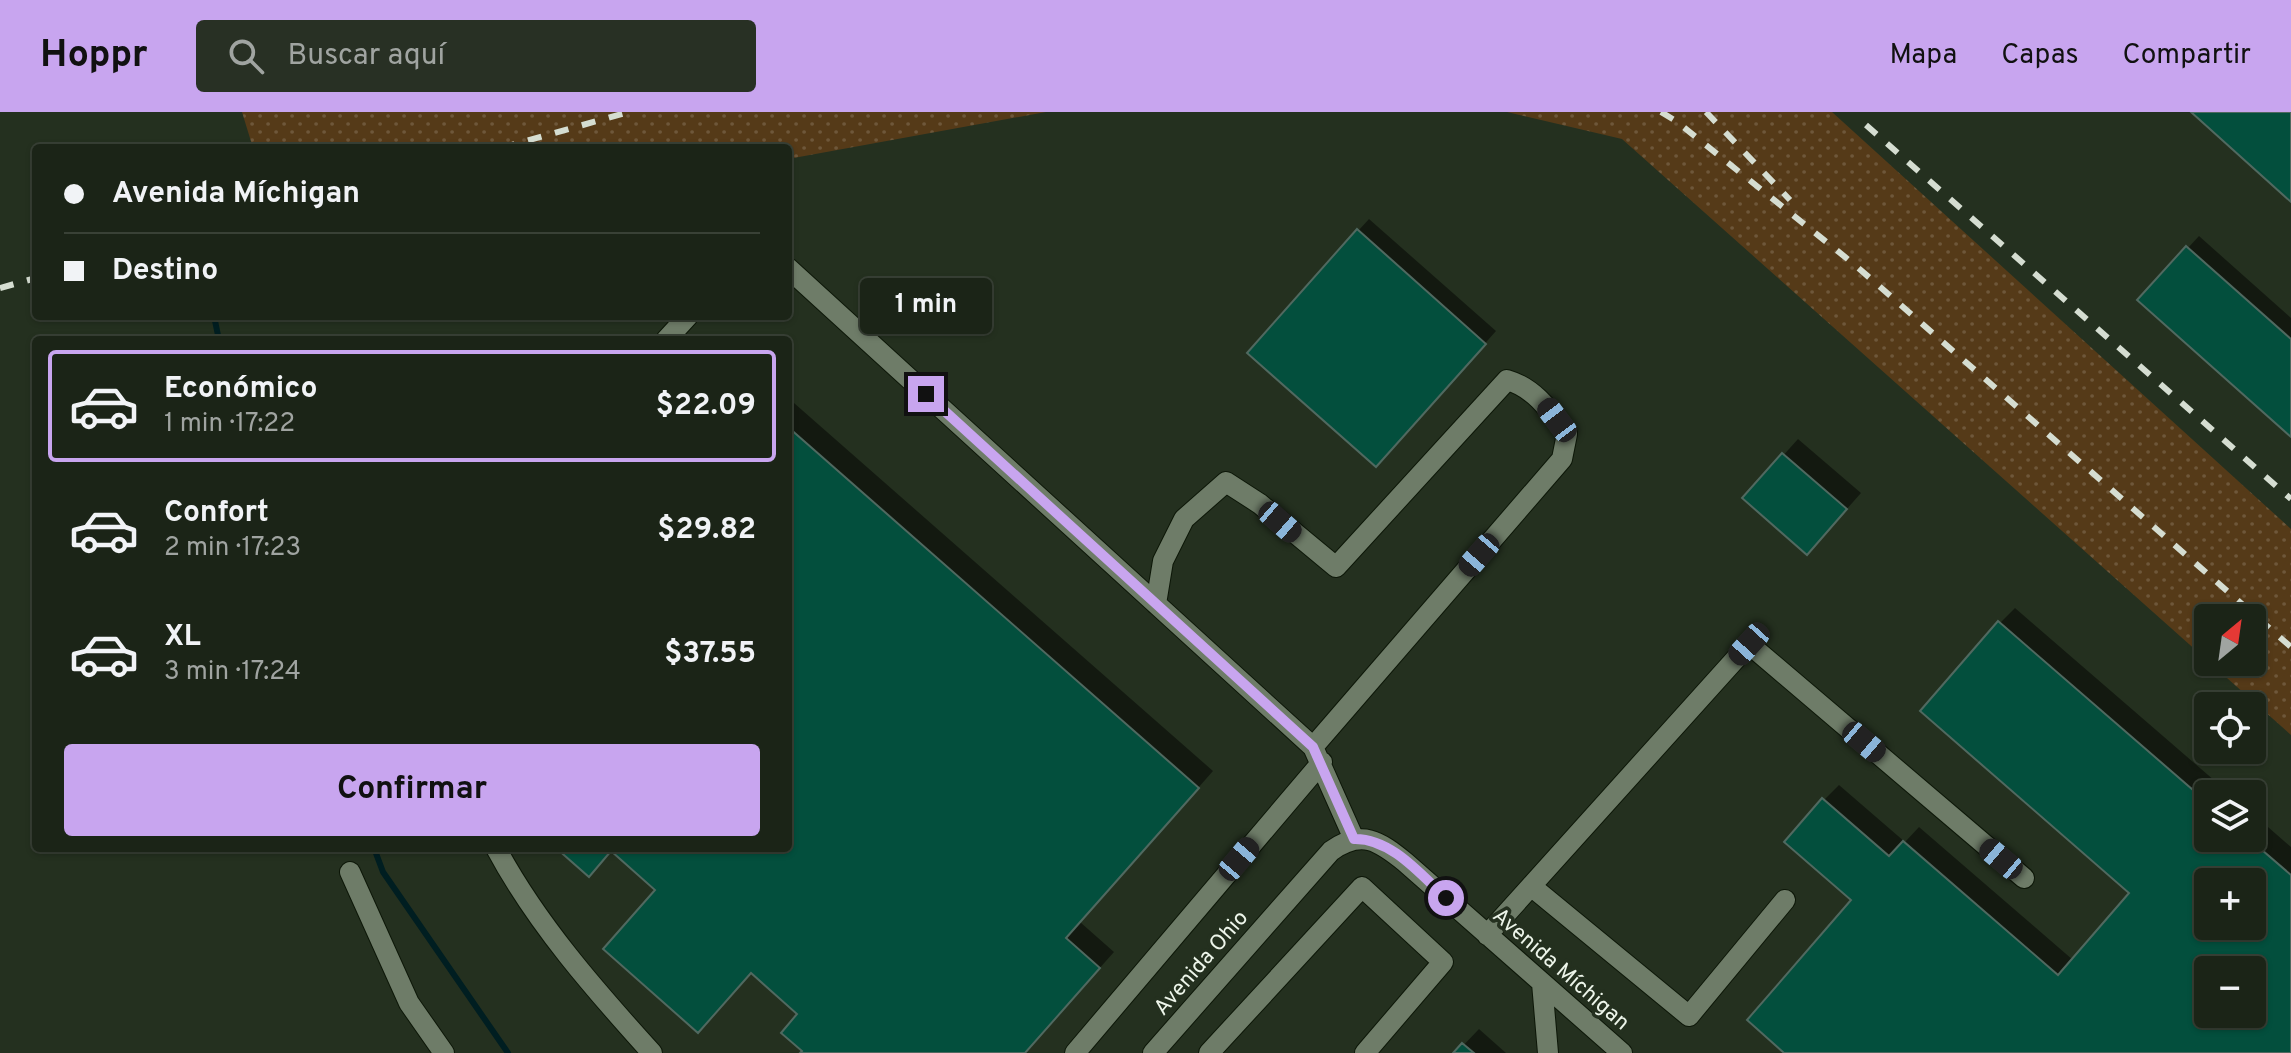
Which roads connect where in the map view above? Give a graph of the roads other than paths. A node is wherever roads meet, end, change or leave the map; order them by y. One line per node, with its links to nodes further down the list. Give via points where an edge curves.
1 (792, 272): 4 (street)
2 (684, 320): 3 (street)
3 (670, 336)
4 (1156, 604): 5 (street); 5 (street, via 1163,561 1184,519 1226,482 1336,567 1507,380 1524,385 1567,434 1562,459)
5 (1318, 754): 6 (street); 16 (street)
6 (1354, 839): 12 (street, Avenida Míchigan, via 1390,849); 17 (street, Avenida Ohio, via 1331,851 1310,873)
7 (498, 852): 15 (street, via 543,922)
8 (350, 872): 14 (street, via 409,1003)
9 (2024, 878): 10 (street, via 1749,644)
10 (1531, 886): 11 (street, via 1689,1016); 12 (street)
11 (1785, 900)
12 (1487, 935): 13 (street, Avenida Míchigan)
13 (1542, 983): 20 (street); 21 (street, Avenida Míchigan)
14 (444, 1053)
15 (652, 1053)
16 (1075, 1053)
17 (1153, 1053)
18 (1209, 1053): 19 (street, via 1362,887 1443,962)
19 (1365, 1053)
20 (1548, 1053)
21 (1622, 1053)

